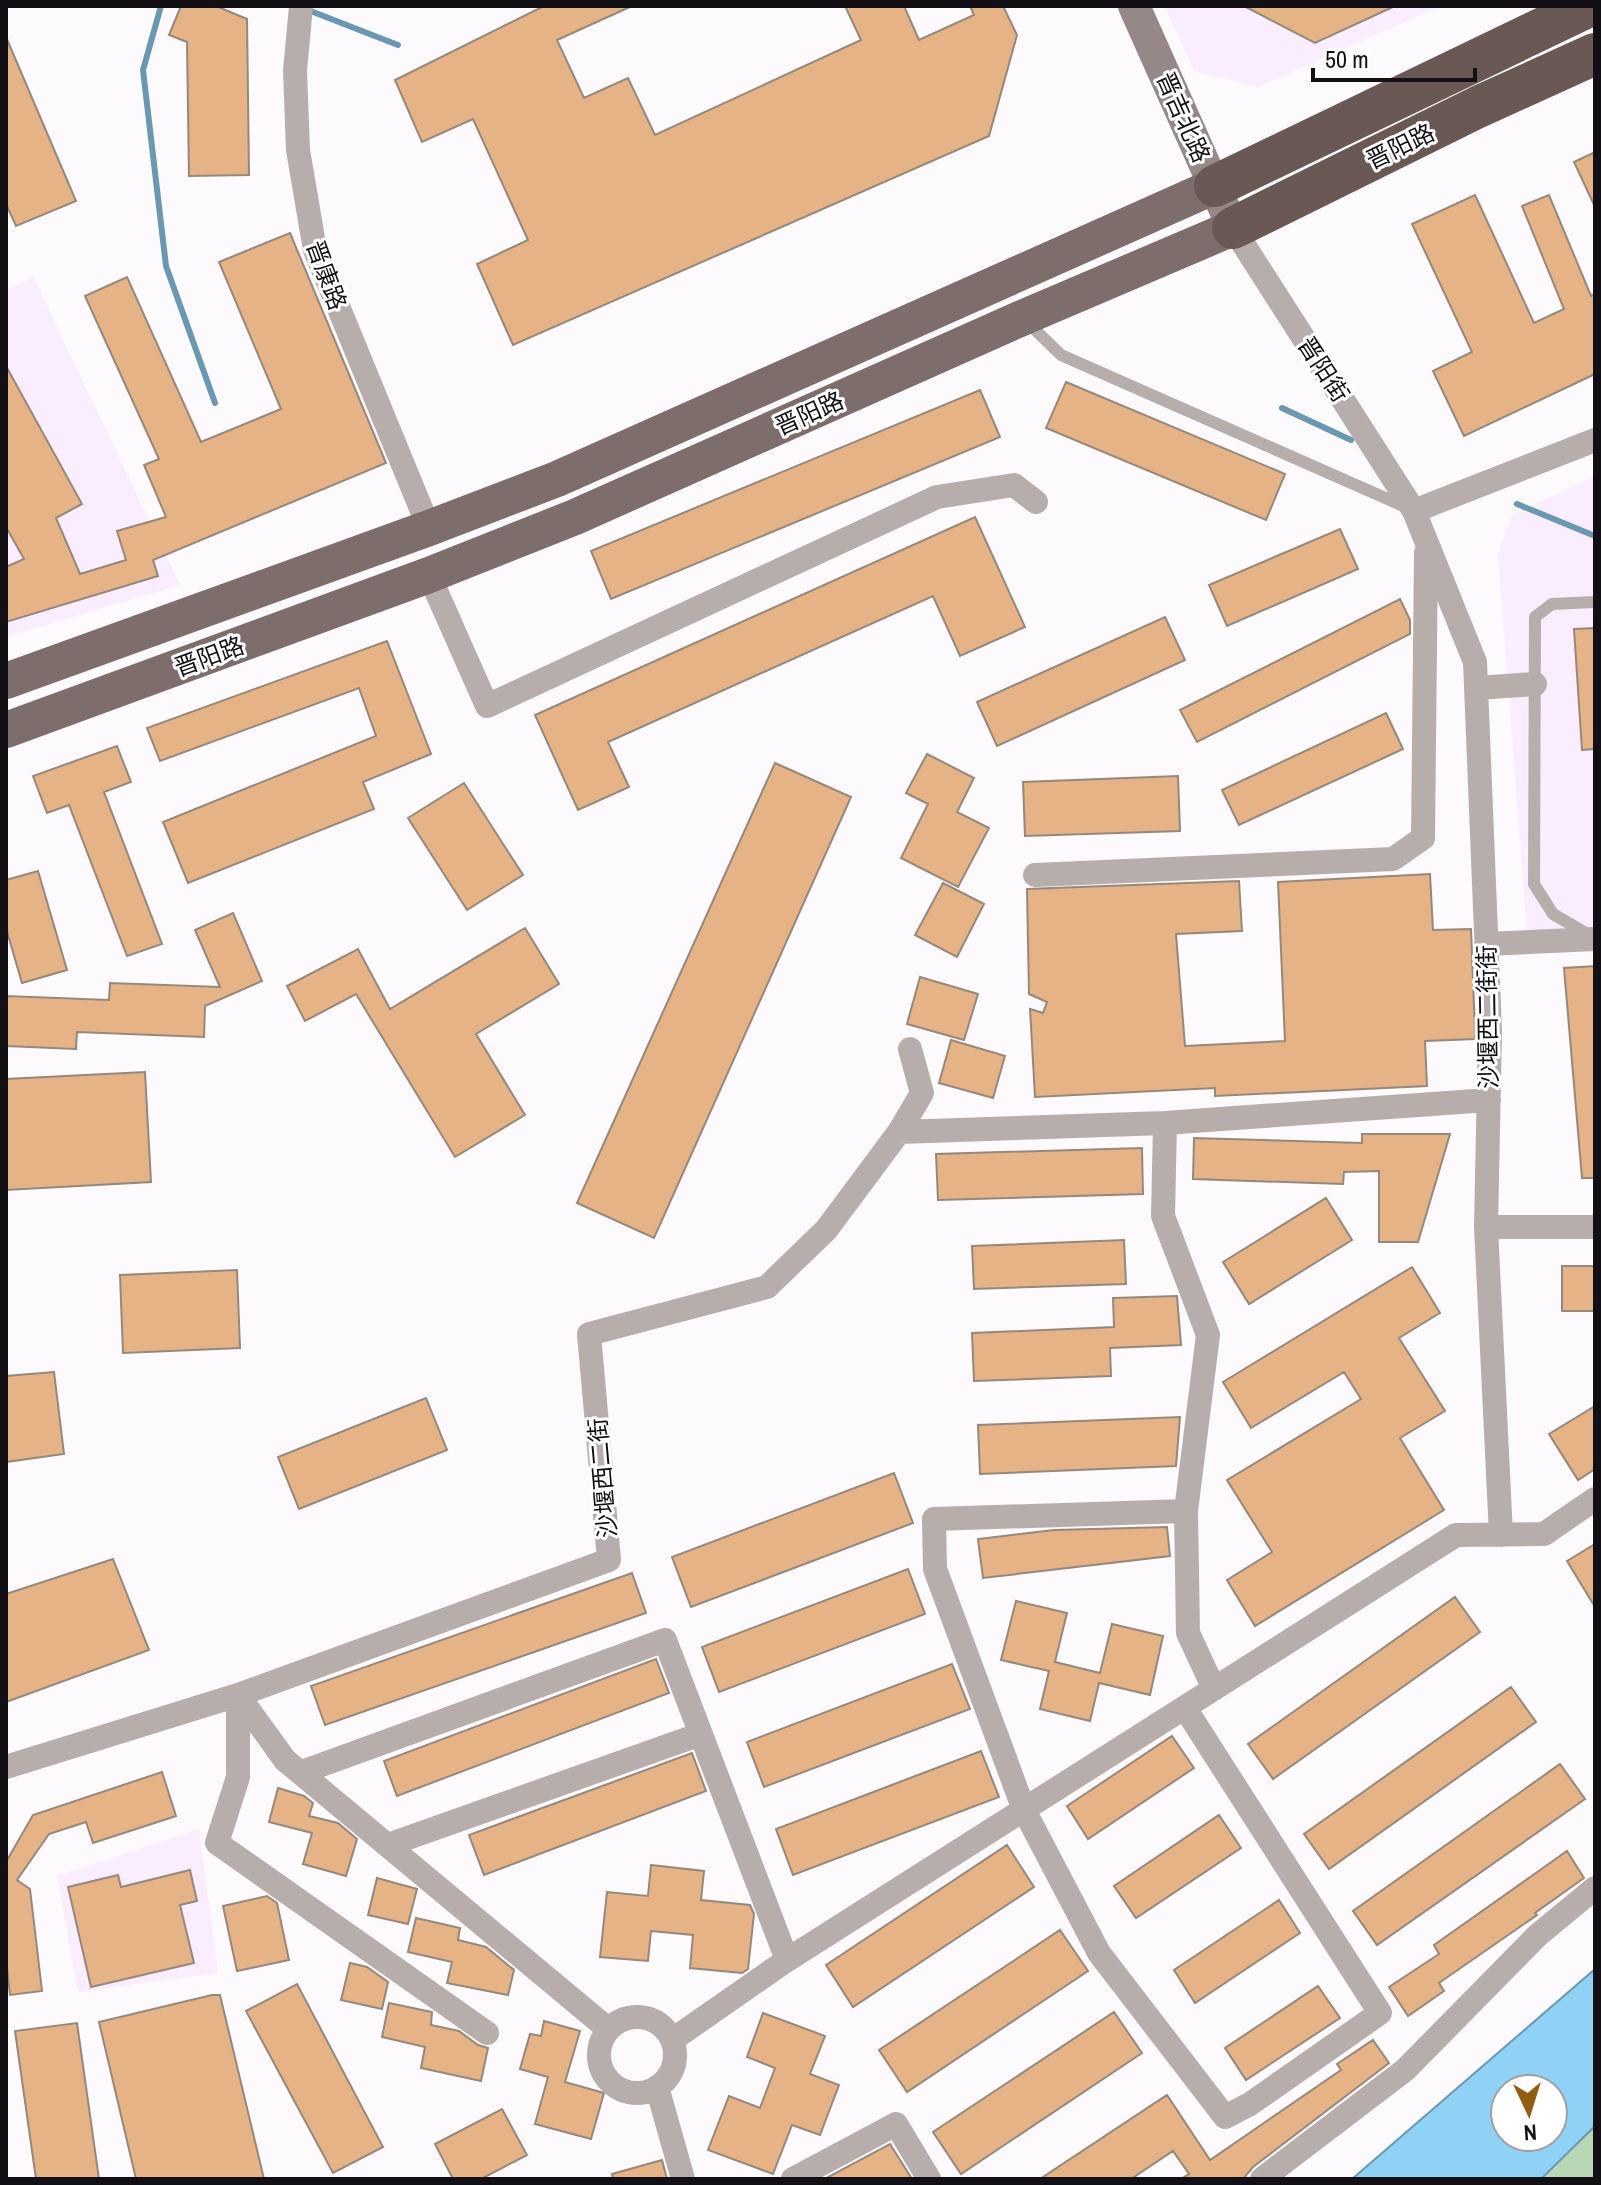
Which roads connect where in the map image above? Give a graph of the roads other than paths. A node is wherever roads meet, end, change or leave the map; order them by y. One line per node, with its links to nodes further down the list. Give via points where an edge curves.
1 (1134, 6): 5 (street, 晋吉北路)
2 (1589, 6): 5 (highway, 晋阳路)
3 (300, 16): 11 (street, 晋康路, via 295,71 298,150 315,250)
4 (1595, 54): 6 (highway, 晋阳路)
5 (1215, 186): 6 (street, 晋吉北路); 11 (main road, 晋阳路, via 557,479)
6 (1233, 228): 7 (main road, 晋阳路); 10 (street, 晋阳街)
7 (1022, 318): 10 (lane, via 1061,355); 13 (main road, 晋阳路, via 575,517)
8 (1595, 440): 10 (street)
9 (1036, 502): 13 (street, via 1014,485 937,497 487,706)
10 (1414, 511): 12 (street, 沙堰西二街街)
11 (429, 528): 15 (main road, 晋阳路)
12 (1426, 539): 17 (street, 沙堰西二街街, via 1475,662); 19 (street, via 1423,838 1393,859)
13 (429, 575): 18 (main road, 晋阳路)
14 (1595, 602): 16 (lane, via 1552,604 1535,617)
15 (6, 681)
16 (1535, 684): 17 (street); 20 (lane, via 1534,884 1553,914)
17 (1477, 688): 21 (street, 沙堰西二街街)
18 (6, 730)
19 (1035, 875)
20 (1595, 939): 21 (street)
21 (1486, 944): 23 (street, 沙堰西二街街)
22 (910, 1049): 25 (street, 沙堰西二街, via 922,1093)
23 (1489, 1100): 24 (street); 26 (street, 沙堰西二街街)
24 (1165, 1123): 25 (street); 29 (street, via 1163,1216 1208,1335)
25 (899, 1132): 32 (street, 沙堰西二街, via 826,1230 767,1287 589,1334 609,1560)
26 (1486, 1227): 27 (street); 30 (street, 沙堰西二街街)
27 (1595, 1227)
28 (1595, 1499): 30 (street, via 1544,1534)
29 (1186, 1511): 31 (street, via 1188,1633); 37 (street, via 934,1519 935,1569)
30 (1501, 1535): 31 (street, via 1456,1535)
31 (1214, 1689): 33 (street)
32 (238, 1695): 35 (street, 沙堰西二街); 36 (street, via 285,1760); 42 (street, via 238,1777 217,1843)
33 (1185, 1708): 37 (street); 37 (street, via 1380,2013 1250,2104 1225,2117 1215,2104 1099,1953)
34 (701, 1734): 36 (street, via 665,1640); 38 (street); 40 (street)
35 (6, 1767)
36 (302, 1772): 38 (street)
37 (1024, 1810): 40 (street)
38 (388, 1845): 41 (street)
39 (1595, 1888): 48 (street, via 1538,1935 1405,2070)
40 (787, 1960): 43 (street)
41 (608, 2029): 43 (street, via 627,2018 649,2019); 44 (street, via 599,2048 607,2079 635,2093)
42 (487, 2033)
43 (672, 2040): 44 (street, via 671,2072)
44 (657, 2087): 45 (street)
45 (683, 2179)
46 (793, 2179): 47 (street, via 896,2124)
47 (929, 2179)
48 (1262, 2179)

